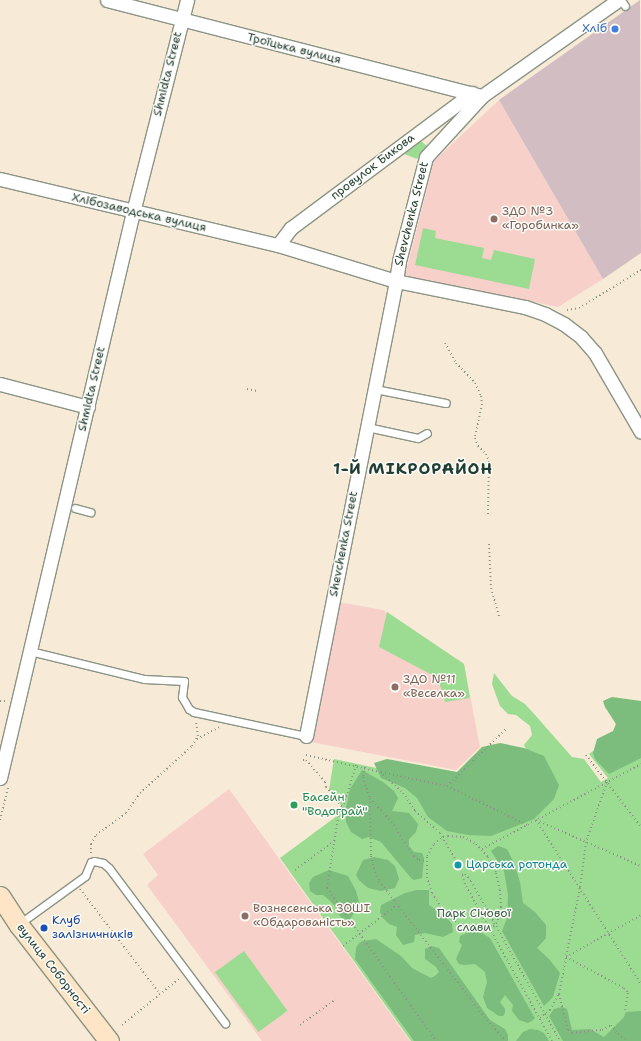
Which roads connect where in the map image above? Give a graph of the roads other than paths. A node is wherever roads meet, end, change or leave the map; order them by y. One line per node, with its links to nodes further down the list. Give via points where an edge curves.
1 (107, 0): 4 (street, Троїцька вулиця)
2 (187, 0): 4 (street, Shmidta Street)
3 (621, 2): 5 (street, провулок Бикова)
4 (182, 20): 5 (street, Троїцька вулиця); 7 (street, Shmidta Street)
5 (477, 94): 8 (street, провулок Бикова, via 291,228); 9 (street, Shevchenka Street, via 426,156)
6 (0, 179): 7 (street, Хлібозаводська вулиця)
7 (133, 212): 8 (street, Хлібозаводська вулиця); 13 (street, Shmidta Street)
8 (278, 245): 9 (street, Shevchenka Street)
9 (396, 281): 11 (street, Shevchenka Street); 15 (street, Shevchenka Street, via 525,307 564,324 581,337 595,353)
10 (0, 384): 13 (street)
11 (375, 390): 12 (lane); 14 (street, Shevchenka Street)
12 (446, 402)
13 (88, 407): 19 (street, Shmidta Street)
14 (367, 427): 16 (lane, via 418,438); 20 (street, Shevchenka Street)
15 (641, 432)
16 (427, 433)
17 (75, 508): 18 (lane)
18 (90, 512)
19 (30, 651): 20 (lane, via 144,679 184,681 182,698 188,709 194,712); 21 (street, Shmidta Street)
20 (306, 736)
21 (0, 778)
22 (0, 896): 23 (main road, вулиця Соборності)
23 (19, 925): 24 (lane, via 76,884 85,876 91,862 99,861 108,868); 25 (main road, вулиця Соборності)
24 (225, 1023)
25 (109, 1041)

